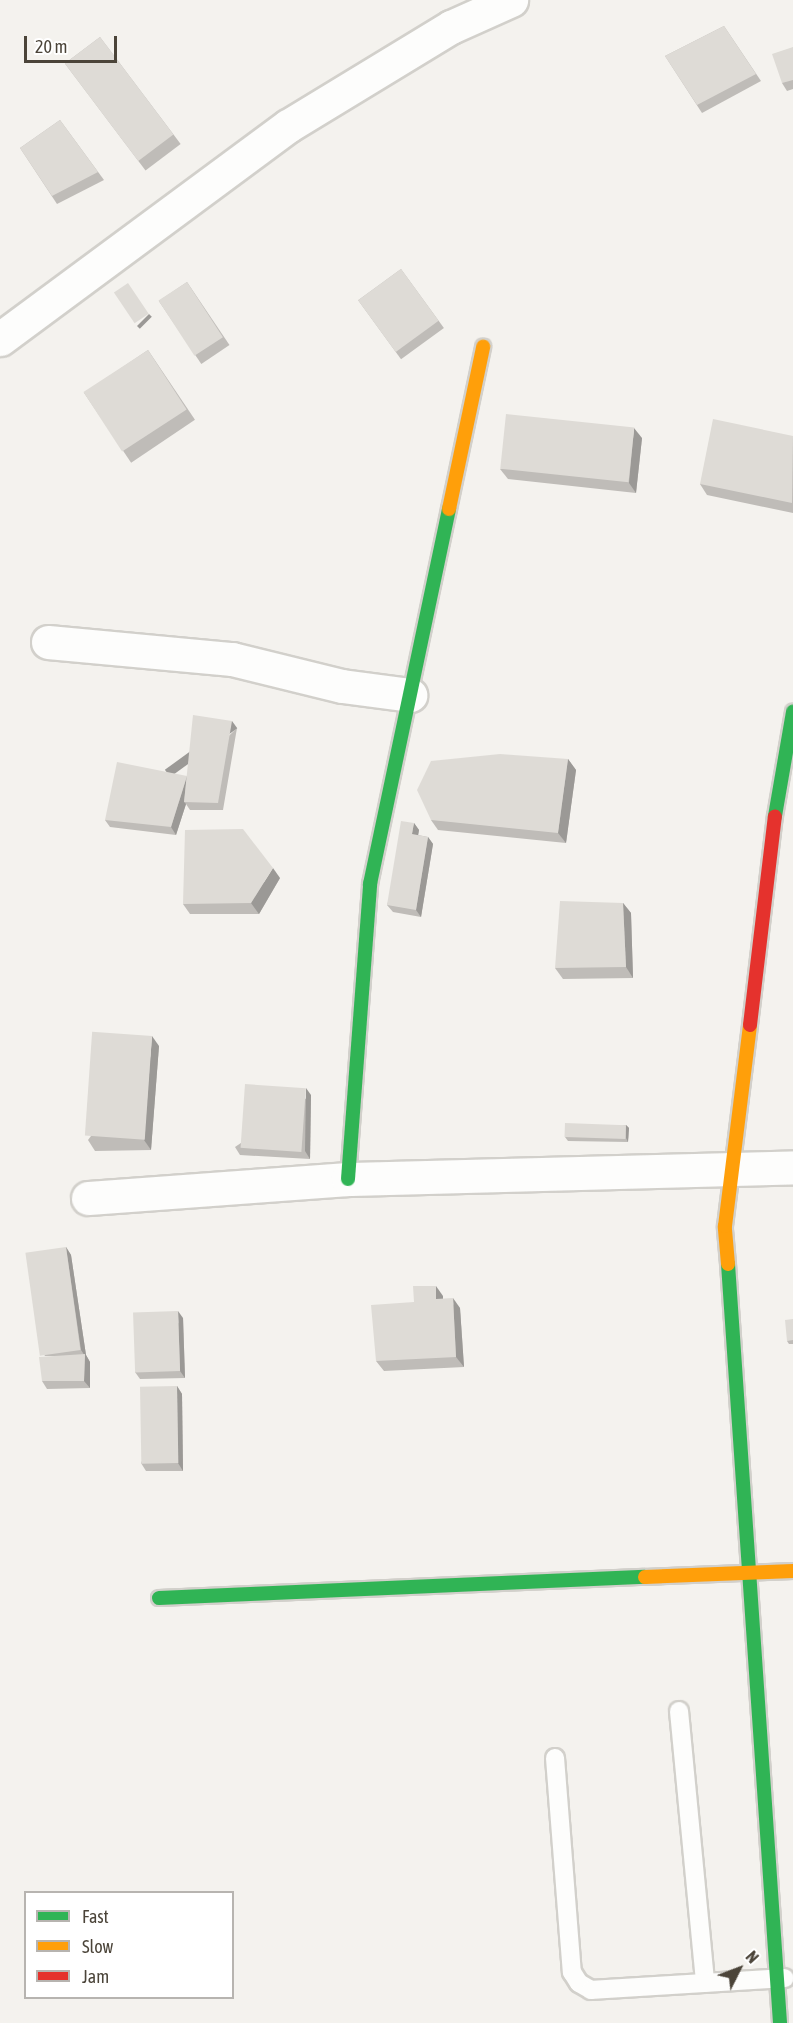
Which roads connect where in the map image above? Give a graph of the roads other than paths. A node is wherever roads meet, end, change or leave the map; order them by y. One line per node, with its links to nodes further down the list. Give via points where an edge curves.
1 (511, 0): 2 (street, via 451,27 288,126)
2 (0, 339)
3 (483, 347): 5 (street)
4 (48, 642): 5 (street, via 232,659 342,686)
5 (410, 695): 10 (street, via 370,884)
6 (793, 712): 7 (street)
7 (785, 791): 9 (street)
8 (793, 1167): 9 (street)
9 (729, 1172): 10 (street); 13 (street, via 725,1226)
10 (348, 1179): 11 (street)
11 (88, 1198)
12 (793, 1571): 13 (street)
13 (746, 1573): 14 (street); 17 (street)
14 (159, 1598)
15 (679, 1711): 18 (lane)
16 (555, 1758): 18 (lane, via 572,1972 579,1983 591,1990)
17 (785, 1978): 18 (lane); 19 (street)
18 (705, 1983)
19 (780, 2023)

